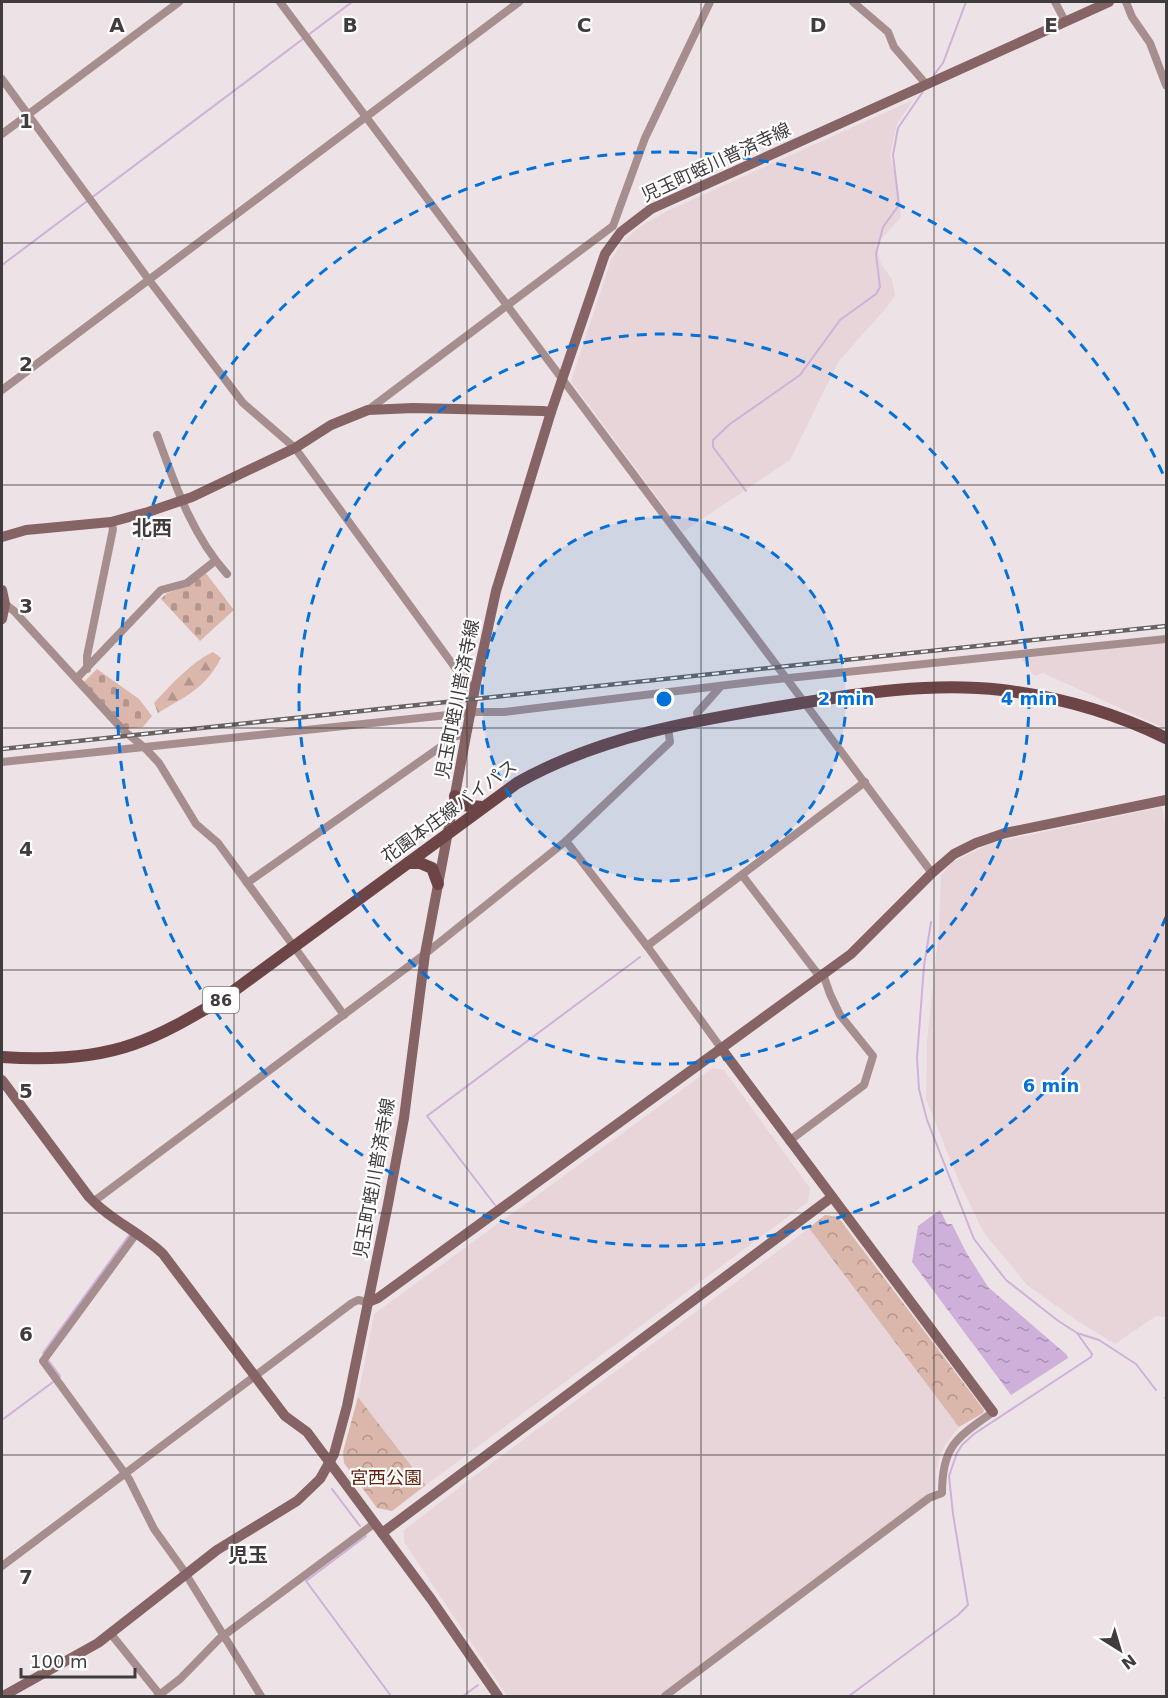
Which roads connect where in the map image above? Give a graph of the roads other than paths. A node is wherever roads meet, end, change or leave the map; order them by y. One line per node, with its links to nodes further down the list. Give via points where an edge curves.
1 (178, 2): 13 (street)
2 (280, 2): 14 (street)
3 (519, 2): 14 (street)
4 (710, 2): 16 (street, via 645,138)
5 (854, 2): 11 (street, via 888,32 894,47)
6 (1054, 2): 9 (street)
7 (1108, 2): 9 (street, 児玉町蛭川普済寺線)
8 (1126, 2): 12 (street, via 1150,43)
9 (1065, 21): 11 (street, 児玉町蛭川普済寺線)
10 (2, 80): 13 (street)
11 (926, 84): 16 (street, 児玉町蛭川普済寺線, via 651,209)
12 (1167, 85)
13 (28, 114): 15 (street); 17 (street)
14 (366, 117): 17 (street); 18 (street)
15 (2, 134)
16 (617, 229): 18 (street); 19 (street, 児玉町蛭川普済寺線, via 604,254)
17 (149, 280): 20 (street); 24 (street, via 243,403)
18 (507, 303): 19 (street); 21 (street)
19 (562, 379): 22 (street, 児玉町蛭川普済寺線); 36 (street)
20 (2, 390)
21 (368, 410): 22 (street); 24 (street, via 331,425)
22 (551, 412): 38 (street, 児玉町蛭川普済寺線, via 496,591)
23 (157, 435): 25 (street)
24 (294, 448): 25 (street); 38 (street, via 467,684)
25 (182, 501): 26 (street); 28 (street)
26 (111, 522): 27 (street, via 27,530); 34 (street, via 113,529)
27 (2, 537)
28 (215, 561): 29 (street); 34 (street, via 187,583 161,590)
29 (226, 574)
30 (2, 590): 31 (street)
31 (5, 604): 32 (street); 35 (street)
32 (2, 619)
33 (1167, 639): 36 (street)
34 (87, 669): 35 (street)
35 (77, 678): 45 (street, via 123,730)
36 (787, 678): 37 (street); 39 (street)
37 (721, 686): 40 (street); 41 (street, via 697,713)
38 (475, 688): 40 (street, 児玉町蛭川普済寺線)
39 (804, 702): 41 (main road, 花園本庄線バイパス / 86); 44 (main road, 花園本庄線バイパス / 86, via 880,691 1002,690 1113,715); 47 (street)
40 (471, 713): 43 (street, 児玉町蛭川普済寺線); 45 (street)
41 (699, 721): 42 (main road, 花園本庄線バイパス / 86)
42 (668, 728): 50 (main road, 花園本庄線バイパス / 86, via 585,750 546,766); 52 (street, via 670,742)
43 (466, 735): 48 (street, 児玉町蛭川普済寺線); 56 (street, via 456,736)
44 (1167, 738)
45 (145, 748): 46 (street); 56 (street, via 159,763 196,824 218,843)
46 (2, 762)
47 (865, 782): 54 (street); 55 (street)
48 (455, 796): 50 (main road, via 463,805); 51 (street, 児玉町蛭川普済寺線)
49 (1167, 800): 54 (street, via 1005,832 954,854)
50 (482, 807): 51 (main road, 花園本庄線バイパス / 86)
51 (447, 834): 53 (main road, 花園本庄線バイパス / 86); 57 (street, 児玉町蛭川普済寺線)
52 (566, 841): 59 (street); 60 (street)
53 (408, 862): 57 (main road, via 432,868); 58 (main road, 花園本庄線バイパス / 86)
54 (932, 873): 61 (street, via 870,937)
55 (742, 875): 59 (street); 61 (street)
56 (247, 883): 58 (street)
57 (438, 884): 60 (street, 児玉町蛭川普済寺線)
58 (294, 946): 62 (street); 64 (main road, 花園本庄線バイパス / 86, via 185,1022 134,1044 73,1057)
59 (647, 946): 63 (street)
60 (425, 954): 62 (street); 70 (street, 児玉町蛭川普済寺線, via 404,1118)
61 (822, 976): 63 (street); 66 (street, via 840,1015 873,1056 864,1085)
62 (344, 1015): 68 (street)
63 (721, 1048): 66 (street); 70 (street)
64 (2, 1057)
65 (2, 1080): 68 (street)
66 (789, 1141): 67 (street)
67 (832, 1197): 72 (street); 76 (street)
68 (93, 1202): 69 (street)
69 (136, 1234): 71 (street, via 162,1254); 74 (street, via 43,1361)
70 (368, 1302): 71 (street, via 358,1300); 73 (street, 児玉町蛭川普済寺線, via 341,1432)
71 (255, 1375): 73 (street, via 285,1416 307,1432); 74 (street)
72 (993, 1412): 85 (street, via 962,1434 951,1448 943,1467 942,1493 929,1498)
73 (330, 1464): 75 (street); 78 (street, 児玉町蛭川普済寺線, via 297,1501 227,1543)
74 (125, 1473): 77 (street); 78 (street, via 154,1529)
75 (375, 1523): 76 (street); 80 (street)
76 (382, 1533): 84 (street)
77 (2, 1566)
78 (185, 1574): 79 (street, 児玉町蛭川普済寺線); 80 (street)
79 (111, 1634): 81 (street, 児玉町蛭川普済寺線); 82 (street)
80 (224, 1636): 82 (street); 83 (street)
81 (3, 1696)
82 (159, 1696)
83 (261, 1696)
84 (498, 1696)
85 (666, 1696)

